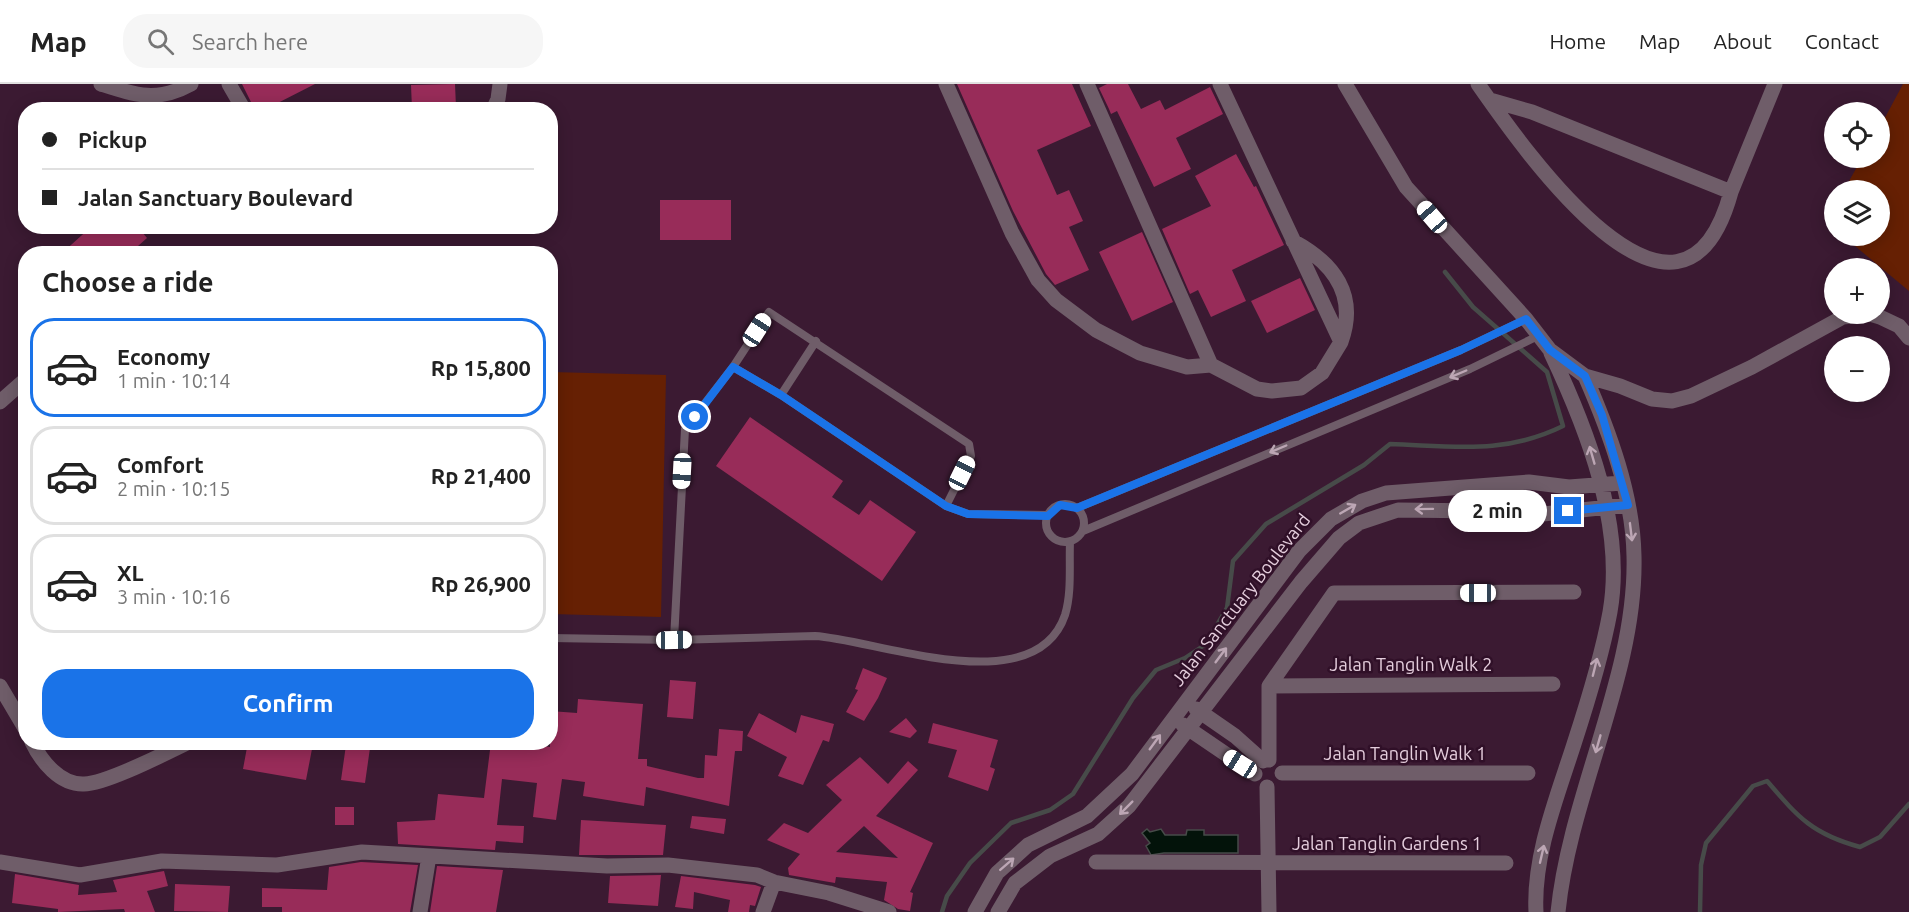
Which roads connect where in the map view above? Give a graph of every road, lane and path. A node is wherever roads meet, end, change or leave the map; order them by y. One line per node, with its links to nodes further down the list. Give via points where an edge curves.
1 (100, 84): 2 (street, via 152,97 171,94)
2 (191, 84)
3 (229, 84): 12 (street)
4 (500, 84): 13 (street)
5 (946, 84): 22 (street, via 1012,233 1038,280 1056,300 1096,330 1140,353 1187,367)
6 (1087, 84): 22 (street)
7 (1220, 84): 15 (street)
8 (1345, 84): 16 (street, via 1406,187)
9 (1478, 84): 11 (street)
10 (1775, 84): 14 (street)
11 (1490, 100): 14 (street, via 1532,112); 14 (street, via 1527,154 1562,194 1619,243 1648,259 1675,262 1708,245 1723,218)
12 (239, 102)
13 (497, 102)
14 (1731, 192)
15 (1293, 241): 20 (street); 20 (street, via 1322,259 1343,290 1346,321)
16 (1526, 319): 17 (street); 35 (lane, via 1497,335)
17 (1538, 336): 21 (street); 39 (lane, one-way to 39, via 1470,369)
18 (1909, 338): 24 (street, via 1899,326 1880,317 1870,314 1843,318 1752,367 1672,401 1652,399)
19 (816, 341): 23 (lane, via 769,312); 26 (lane); 33 (lane, via 969,444 970,456)
20 (1341, 342): 22 (street, via 1322,373 1301,388 1272,392 1257,389)
21 (1550, 350): 24 (street); 29 (street, one-way to 21, via 1582,418)
22 (1211, 365)
23 (733, 367): 26 (lane); 43 (lane, via 685,429)
24 (1585, 376): 28 (street, via 1602,415)
25 (18, 387): 27 (street)
26 (781, 395): 33 (lane)
27 (0, 402)
28 (1622, 483): 29 (street, Jalan Sanctuary Boulevard); 32 (street)
29 (1601, 485): 31 (street, Jalan Sanctuary Boulevard); 34 (street)
30 (1485, 487): 31 (street, Jalan Sanctuary Boulevard, via 1529,482); 36 (street); 47 (street, Jalan Sanctuary Boulevard, one-way to 30, via 1309,538 1331,519 1362,501 1386,493)
31 (1569, 487): 37 (street)
32 (1628, 505): 34 (street, Jalan Sanctuary Boulevard); 71 (street, one-way to 71, via 1634,555 1632,600 1607,713 1573,825)
33 (946, 506): 38 (lane, via 968,514)
34 (1605, 506): 37 (street, Jalan Sanctuary Boulevard); 70 (street, one-way to 34, via 1540,862 1586,709 1610,611 1612,564)
35 (1077, 508): 38 (lane, via 1060,505); 39 (lane, via 1084,518)
36 (1486, 511): 37 (street, Jalan Sanctuary Boulevard, via 1524,516); 48 (street, Jalan Sanctuary Boulevard, one-way to 48, via 1398,510 1359,523 1339,538 1301,582)
37 (1568, 511)
38 (1048, 516): 40 (lane, via 1046,524 1051,536)
39 (1083, 531): 40 (lane)
40 (1070, 542): 43 (lane, via 1064,615 1052,638 1011,660 915,656 824,637)
41 (1574, 592): 46 (street, via 1334,593)
42 (558, 638): 43 (lane)
43 (674, 640)
44 (1553, 684): 46 (street, Jalan Tanglin Walk 2)
45 (0, 686): 49 (street)
46 (1269, 686): 54 (street)
47 (1186, 702): 48 (street); 50 (street, Jalan Sanctuary Boulevard)
48 (1202, 713): 51 (street, Jalan Sanctuary Boulevard); 54 (street, via 1235,736)
49 (18, 716)
50 (1173, 718): 51 (street); 67 (street, Jalan Sanctuary Boulevard, one-way to 50, via 997,873 1028,845 1087,816 1102,804 1132,774)
51 (1189, 729): 54 (street); 68 (street, Jalan Sanctuary Boulevard, one-way to 68, via 1129,806 1098,834 1050,856 1015,883)
52 (37, 750): 53 (street, via 49,769 84,784)
53 (171, 750)
54 (1263, 765): 55 (street, via 1279,765); 57 (street, via 1258,782)
55 (1282, 773): 56 (street, Jalan Tanglin Walk 1); 57 (street, via 1277,784)
56 (1528, 773)
57 (1267, 787): 61 (street)
58 (429, 856): 59 (street, via 362,852 278,865 162,861 81,875); 63 (street, via 704,867 757,875); 64 (street)
59 (0, 862)
60 (1096, 862): 61 (street, Jalan Tanglin Gardens 1)
61 (1268, 863): 62 (street, Jalan Tanglin Gardens 1); 69 (street)
62 (1506, 863)
63 (774, 882): 65 (street); 66 (street, via 829,892)
64 (420, 912)
65 (764, 912)
66 (889, 912)
67 (975, 912)
68 (998, 912)
69 (1269, 912)
70 (1536, 912)
71 (1558, 912)

